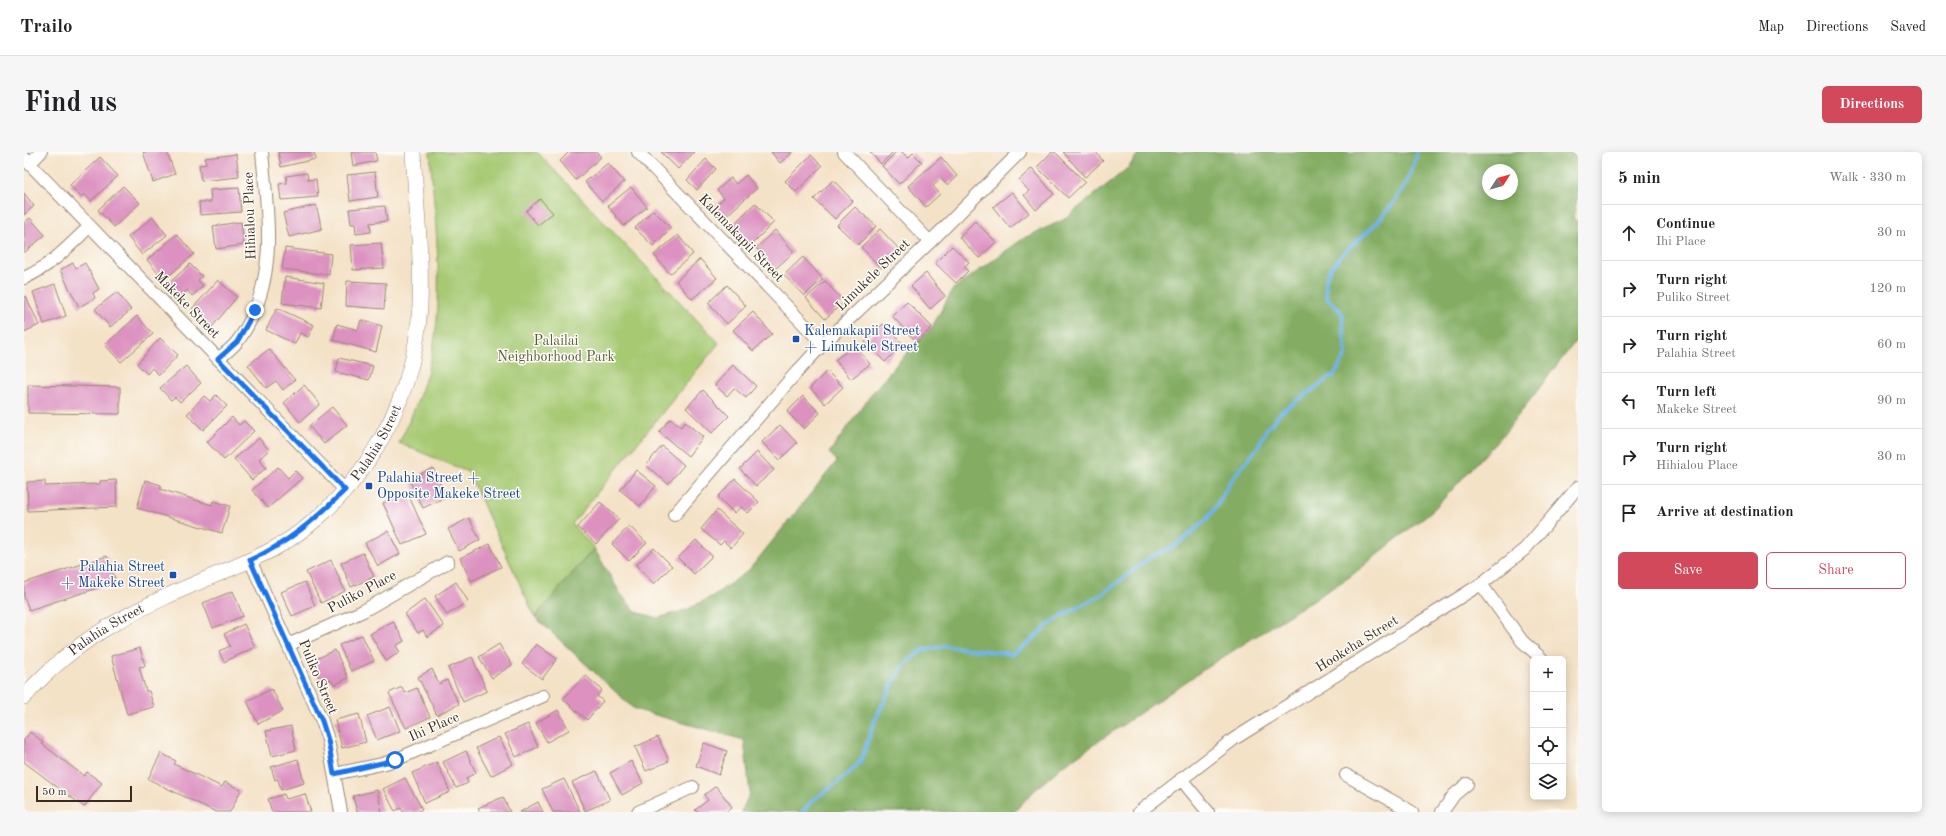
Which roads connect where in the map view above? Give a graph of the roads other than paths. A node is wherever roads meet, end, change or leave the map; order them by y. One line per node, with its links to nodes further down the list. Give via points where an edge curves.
1 (41, 152): 7 (street)
2 (262, 152): 12 (street, Hihialou Place, via 269,237 266,274 262,292 247,327 237,342)
3 (413, 152): 14 (street, Palahia Street, via 420,269 417,339 398,407 363,468)
4 (638, 152): 11 (street, Kalemakapii Street)
5 (844, 152): 9 (street)
6 (1020, 152): 9 (street, Limukele Street)
7 (27, 160): 8 (street, Makeke Street)
8 (90, 226): 10 (street, via 52,262); 12 (street, Makeke Street)
9 (930, 242): 11 (street, Limukele Street)
10 (24, 278)
11 (823, 344): 15 (street, Limukele Street)
12 (218, 359): 14 (street, Makeke Street)
13 (1578, 487): 18 (street, Hookeha Street, via 1524,549)
14 (345, 490): 16 (street, Palahia Street, via 316,519 288,540)
15 (674, 515)
16 (250, 560): 19 (street, Puliko Street); 22 (street, Palahia Street, via 143,606 105,627 70,652)
17 (448, 562): 19 (street, Puliko Place, via 363,611)
18 (1481, 584): 20 (street, via 1522,641); 25 (street, Hookeha Street, via 1259,722)
19 (288, 644): 23 (street, Puliko Street, via 322,721)
20 (1539, 656)
21 (543, 696): 23 (street, Ihi Place, via 395,760)
22 (24, 697)
23 (334, 774): 28 (street, Puliko Street)
24 (1346, 775): 32 (street)
25 (1181, 779): 30 (street, Hookeha Street); 31 (street)
26 (1467, 784): 33 (street, via 1454,795)
27 (693, 787): 29 (street)
28 (341, 812)
29 (638, 812)
30 (1139, 812)
31 (1208, 812)
32 (1412, 812)
33 (1442, 812)

